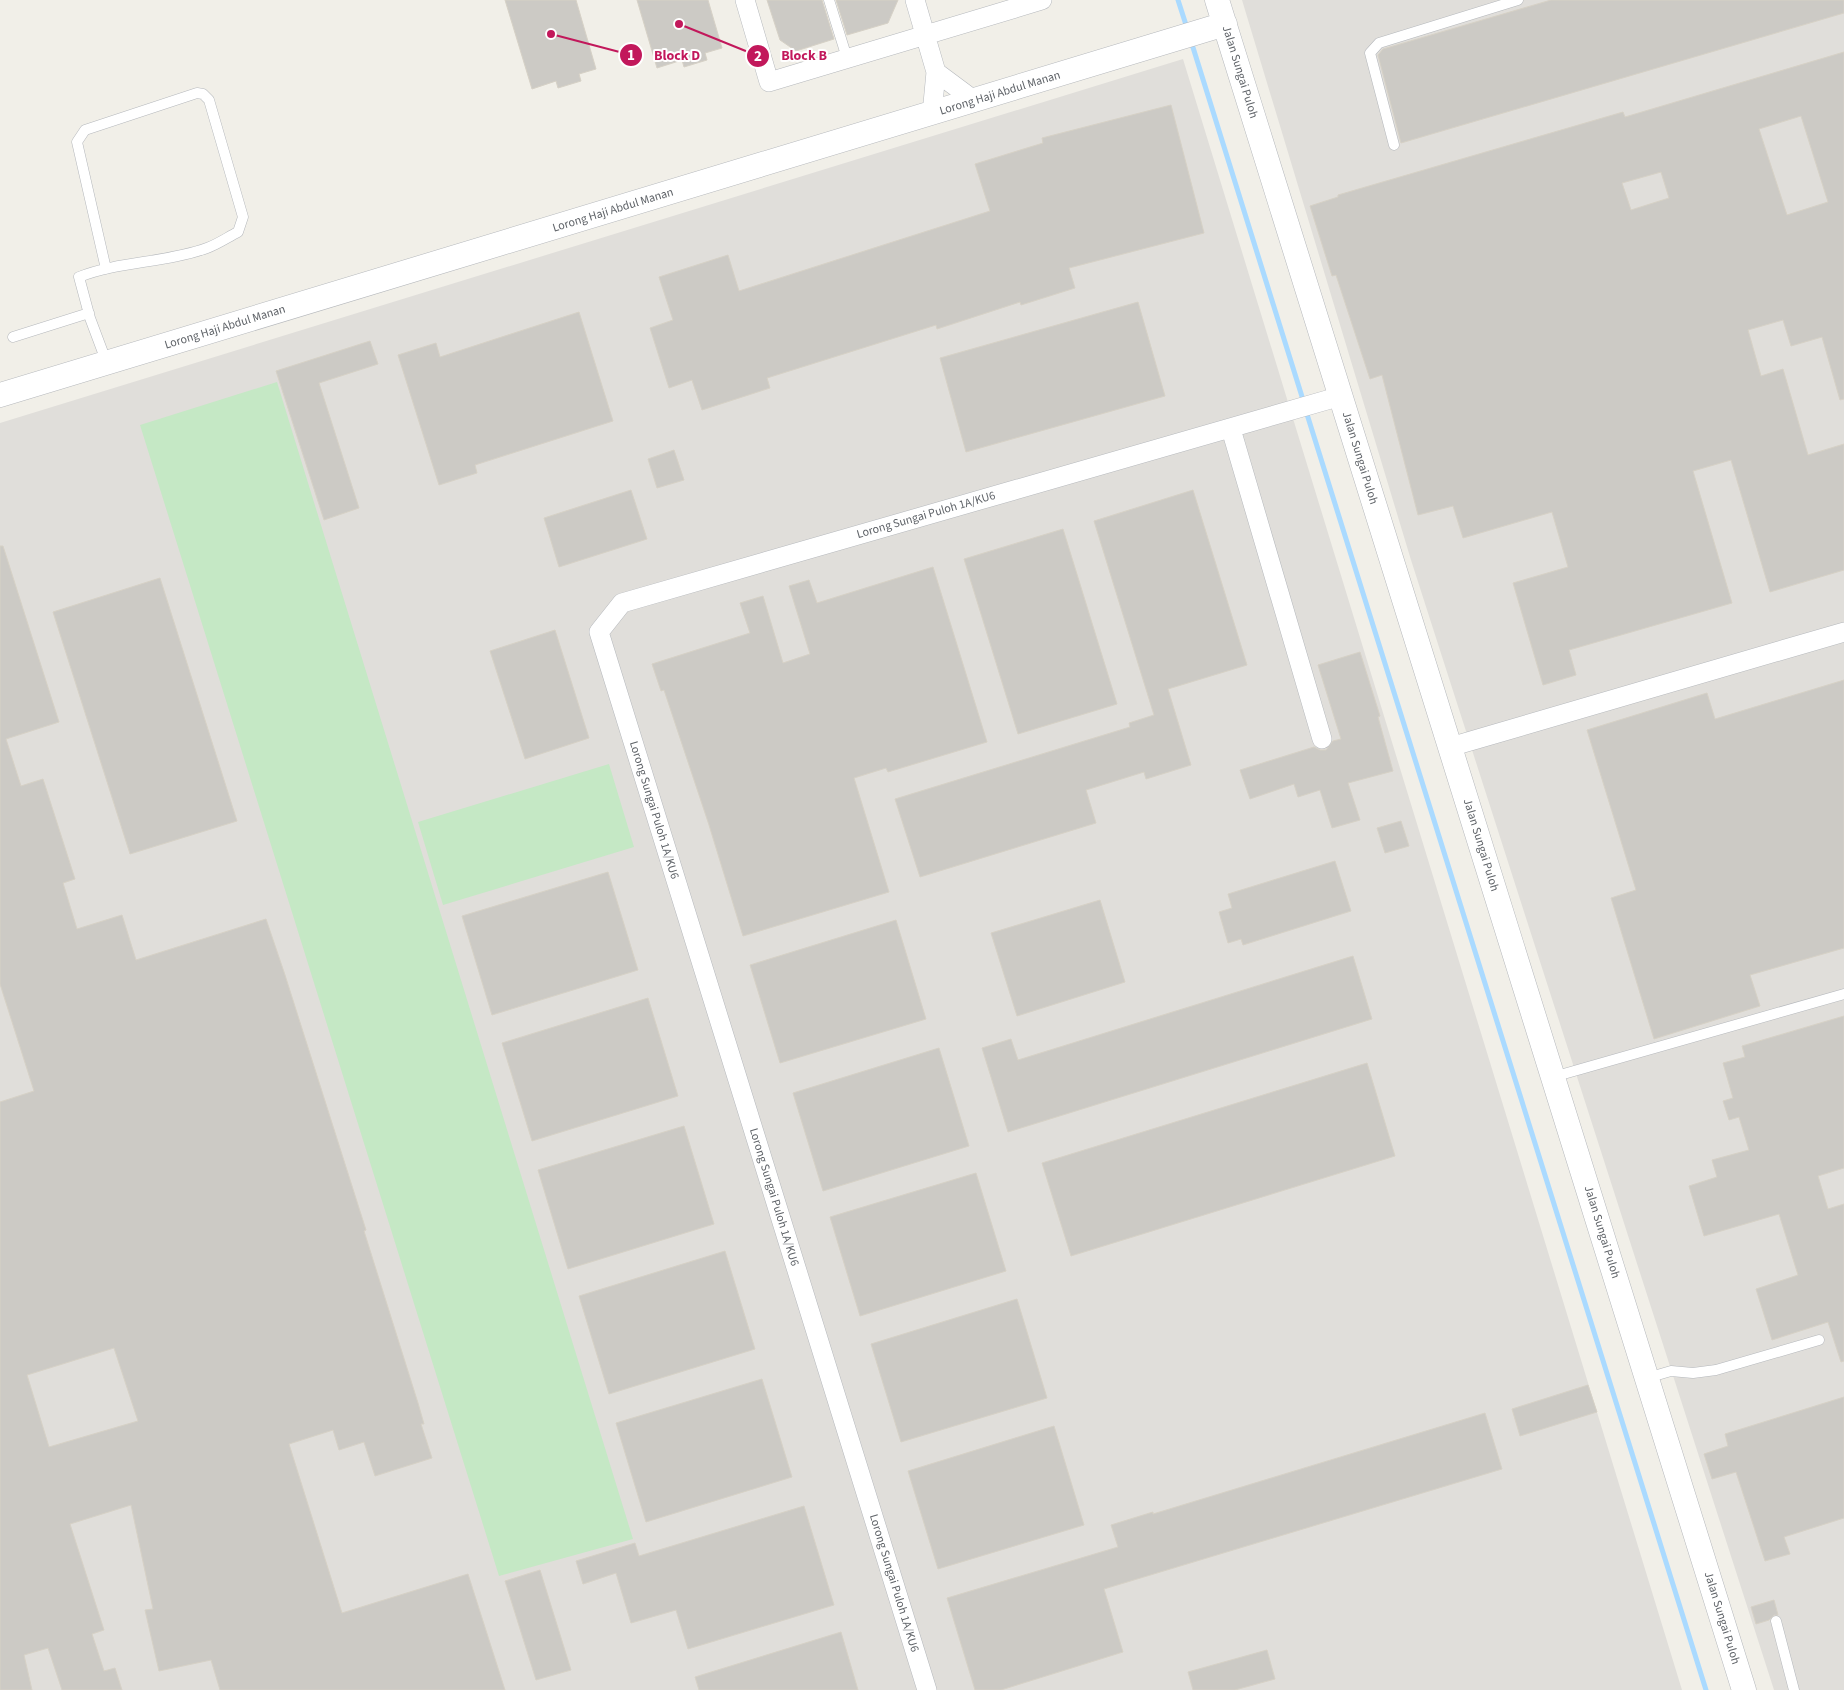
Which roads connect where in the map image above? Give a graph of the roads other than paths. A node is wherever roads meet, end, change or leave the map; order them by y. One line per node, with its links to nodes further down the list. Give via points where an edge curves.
1 (745, 0): 10 (street, via 769,82)
2 (829, 0): 10 (lane)
3 (914, 0): 9 (street)
4 (1042, 0): 7 (street)
5 (1217, 0): 8 (street, Jalan Sungai Puloh)
6 (1518, 0): 14 (lane, via 1373,47 1370,53)
7 (1014, 4): 9 (street)
8 (1216, 27): 12 (street, Lorong Haji Abdul Manan); 20 (street, Jalan Sungai Puloh)
9 (925, 33): 10 (street); 11 (street)
10 (847, 58)
11 (936, 72): 12 (street); 13 (street)
12 (975, 101): 13 (street, Lorong Haji Abdul Manan)
13 (932, 114): 18 (street, Lorong Haji Abdul Manan)
14 (1394, 145)
15 (106, 269): 15 (lane, via 207,248 238,232 243,218 210,100 203,94 156,105 85,130 77,142); 16 (lane, via 79,277)
16 (89, 313): 17 (lane); 18 (lane, via 105,358)
17 (13, 337)
18 (116, 360): 19 (street, Lorong Haji Abdul Manan)
19 (0, 395)
20 (1330, 399): 21 (street, Lorong Sungai Puloh 1A/KU6); 24 (street, Jalan Sungai Puloh)
21 (1231, 429): 23 (street); 30 (street, Lorong Sungai Puloh 1A/KU6, via 622,603 599,632)
22 (1844, 632): 24 (street)
23 (1322, 739)
24 (1450, 747): 26 (street, Jalan Sungai Puloh)
25 (1844, 994): 26 (lane)
26 (1554, 1077): 28 (street, Jalan Sungai Puloh)
27 (1819, 1340): 28 (lane, via 1716,1370 1671,1371)
28 (1647, 1378): 31 (street, Jalan Sungai Puloh)
29 (1776, 1621): 32 (lane)
30 (927, 1690)
31 (1744, 1690)
32 (1794, 1690)

